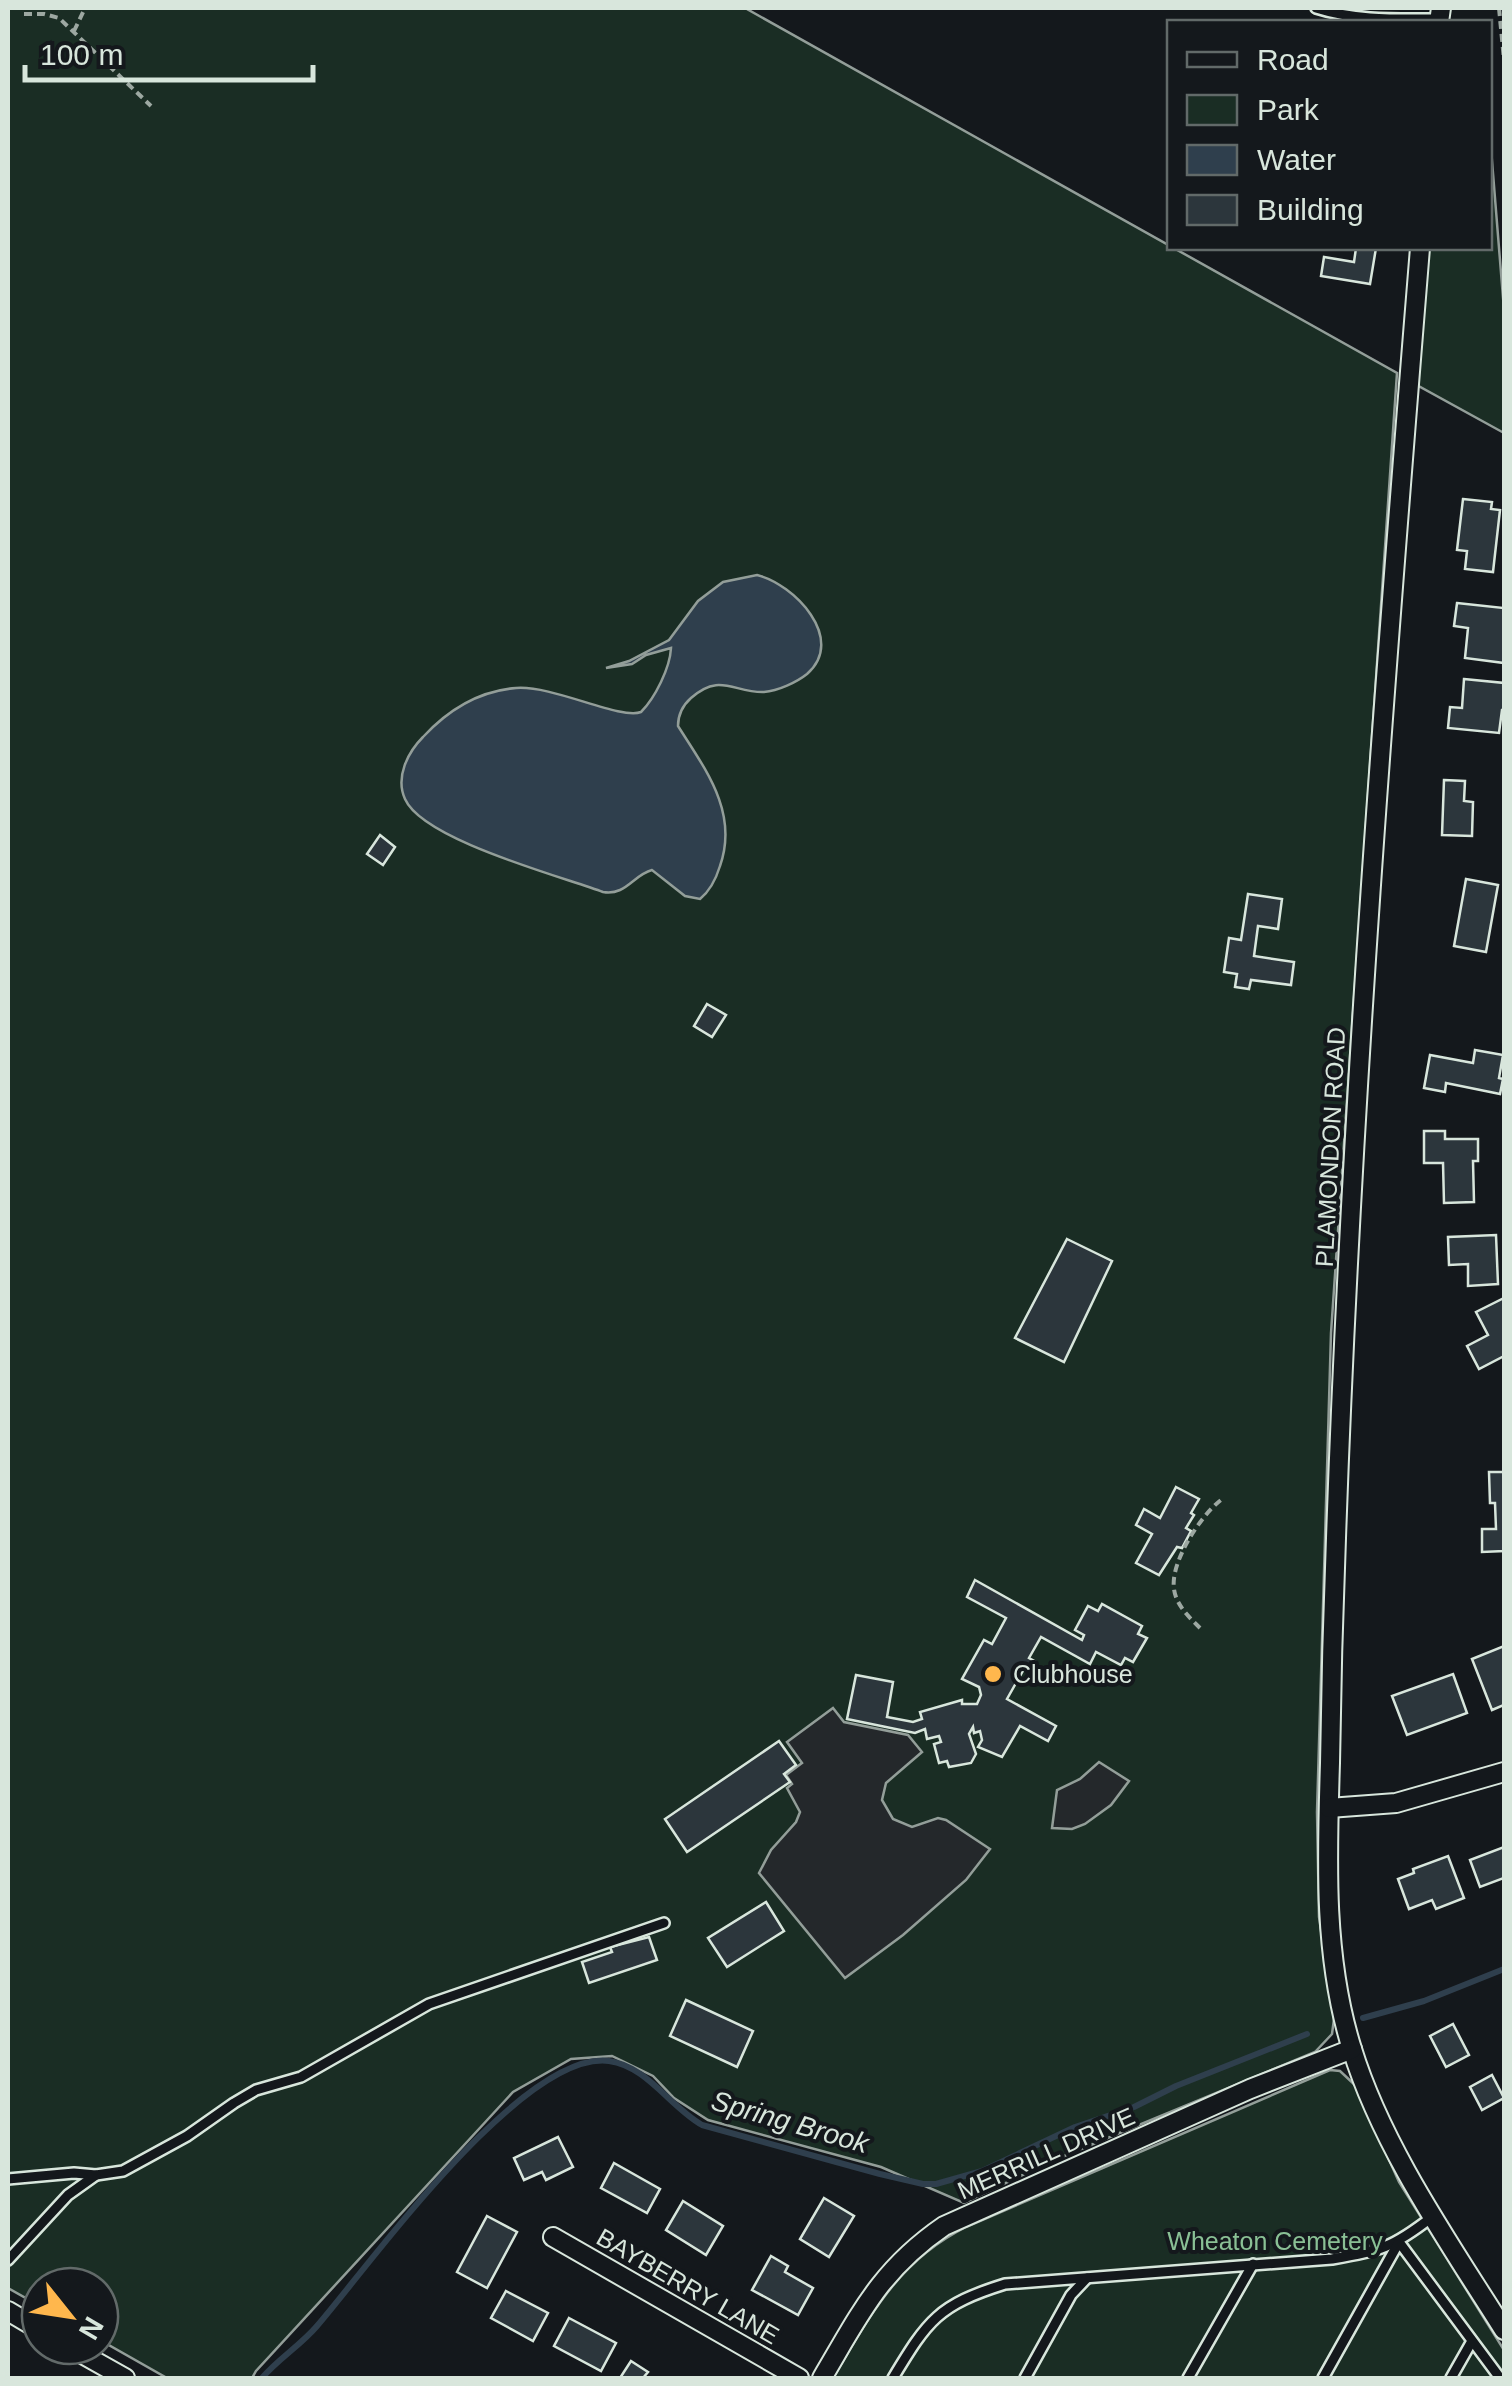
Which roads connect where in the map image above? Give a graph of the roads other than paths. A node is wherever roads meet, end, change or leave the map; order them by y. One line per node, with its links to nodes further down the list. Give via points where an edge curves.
1 (1323, 14): 2 (lane, via 1376,20)
2 (1440, 16)
3 (1420, 250): 5 (street, PLAMONDON ROAD, via 1352,1196)
4 (1504, 1772): 5 (street, via 1396,1803)
5 (1328, 1808): 7 (street, PLAMONDON ROAD, via 1333,1959)
6 (664, 1923): 8 (lane, via 429,2004 301,2076 256,2090 122,2171)
7 (1352, 2049): 10 (street, PLAMONDON ROAD); 19 (street, MERRILL DRIVE, via 944,2226 888,2272)
8 (96, 2176): 9 (lane); 13 (lane, via 68,2195)
9 (8, 2180)
10 (1432, 2217): 12 (lane); 16 (street, PLAMONDON ROAD)
11 (553, 2237): 18 (street, BAYBERRY LANE)
12 (1399, 2242): 14 (lane, via 1332,2258); 17 (lane); 23 (lane)
13 (8, 2260)
14 (1253, 2264): 15 (lane); 22 (lane)
15 (1089, 2276): 20 (lane, via 1005,2284 964,2297 926,2324); 21 (lane)
16 (1504, 2330)
17 (1472, 2341): 24 (lane); 25 (lane)
18 (799, 2378)
19 (822, 2378)
20 (893, 2378)
21 (1025, 2378)
22 (1188, 2378)
23 (1323, 2378)
24 (1452, 2378)
25 (1500, 2378)

